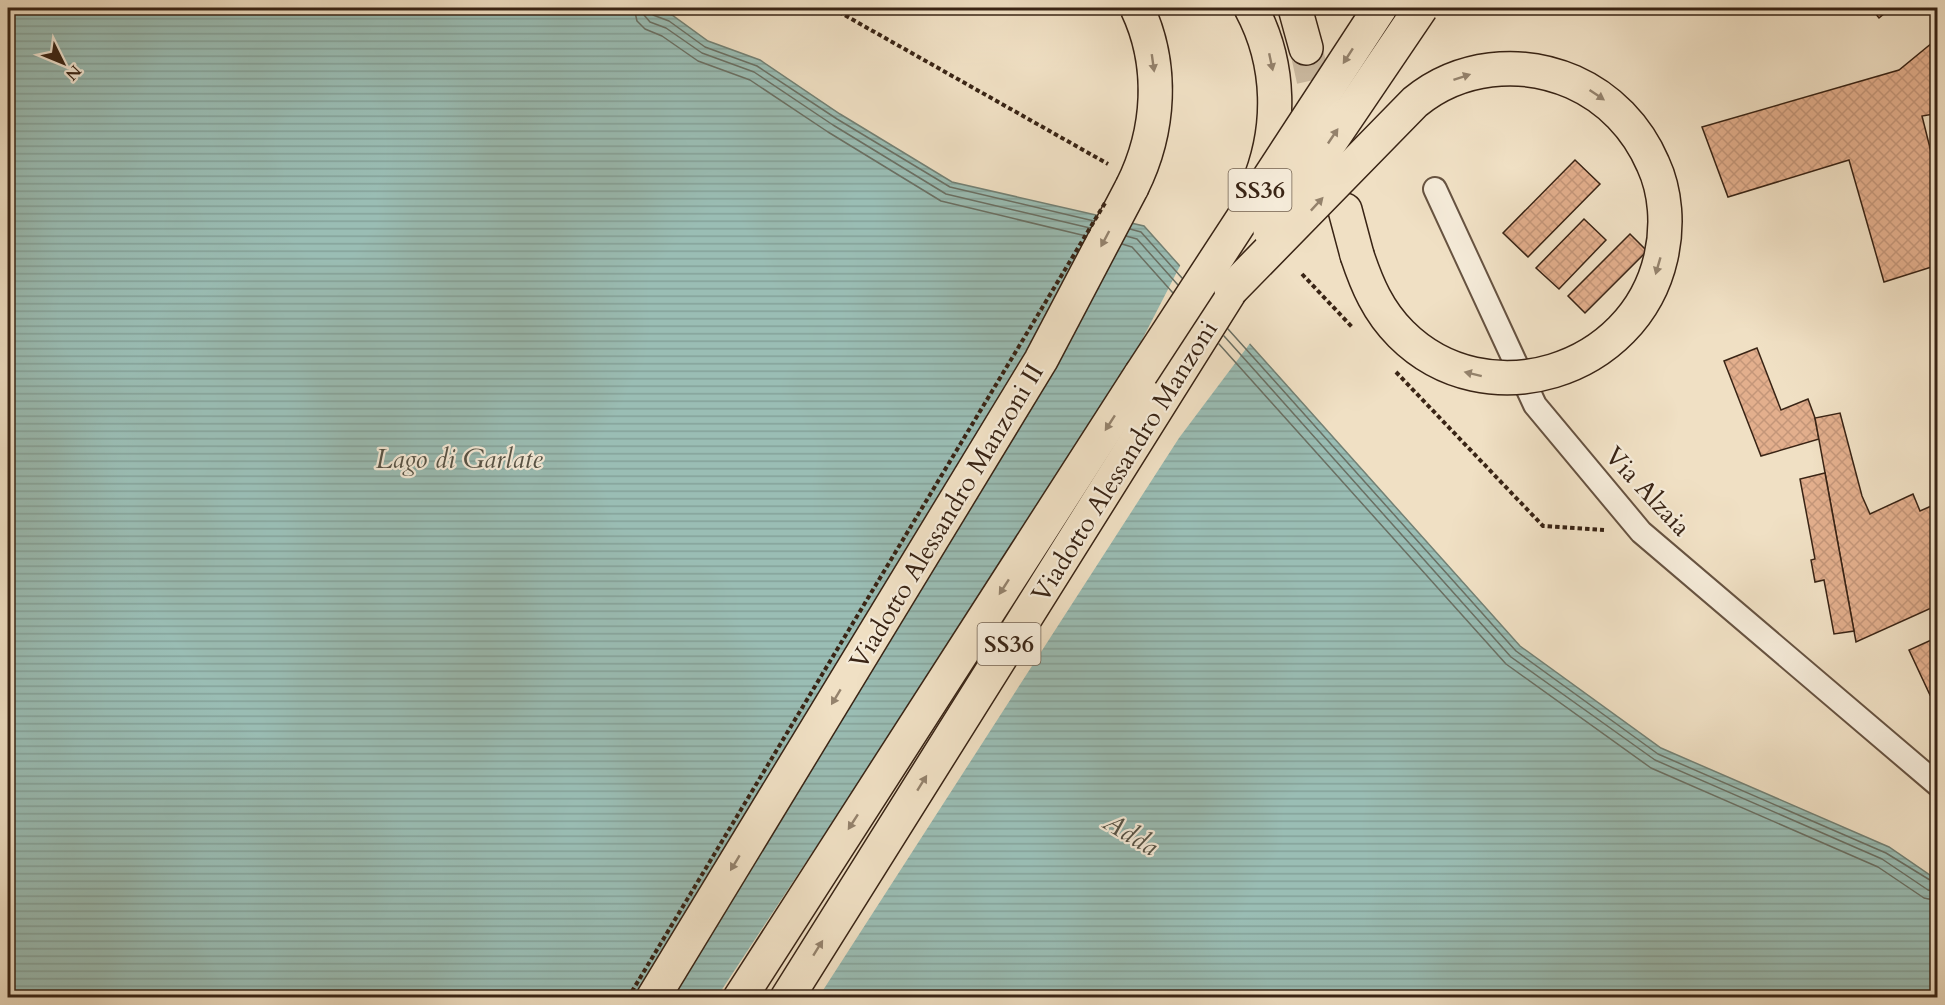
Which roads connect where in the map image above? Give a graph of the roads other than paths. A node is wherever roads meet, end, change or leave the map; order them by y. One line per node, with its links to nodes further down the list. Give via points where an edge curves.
1 (1137, 8): 12 (main road, Viadotto Alessandro Manzoni II, one-way to 12, bridge, via 1150,45 1156,94 1153,130 1138,176 1041,360)
2 (1251, 8): 10 (main road, one-way to 10, bridge, via 1266,44 1274,79 1275,116 1266,163 1252,197)
3 (1295, 8): 6 (main road)
4 (1380, 8): 10 (main road, SS36, one-way to 10, bridge)
5 (1421, 8): 9 (main road, SS36, one-way to 5, bridge)
6 (1306, 48)
7 (1435, 189): 11 (street, Via Alzaia, via 1535,405 1641,532)
8 (1345, 210): 9 (main road, one-way to 8, bridge, via 1414,102 1448,81 1485,70 1514,68 1562,77 1597,94 1619,113 1643,144 1656,170 1665,227 1659,266 1648,293 1633,318 1613,339 1563,369 1506,378 1476,375 1449,366 1401,334 1368,286)
9 (1231, 290): 14 (main road, Viadotto Alessandro Manzoni / SS36, one-way to 9)
10 (1141, 374): 13 (main road, Viadotto Alessandro Manzoni / SS36, one-way to 13)
11 (1938, 785)
12 (653, 998)
13 (740, 998)
14 (787, 998)

